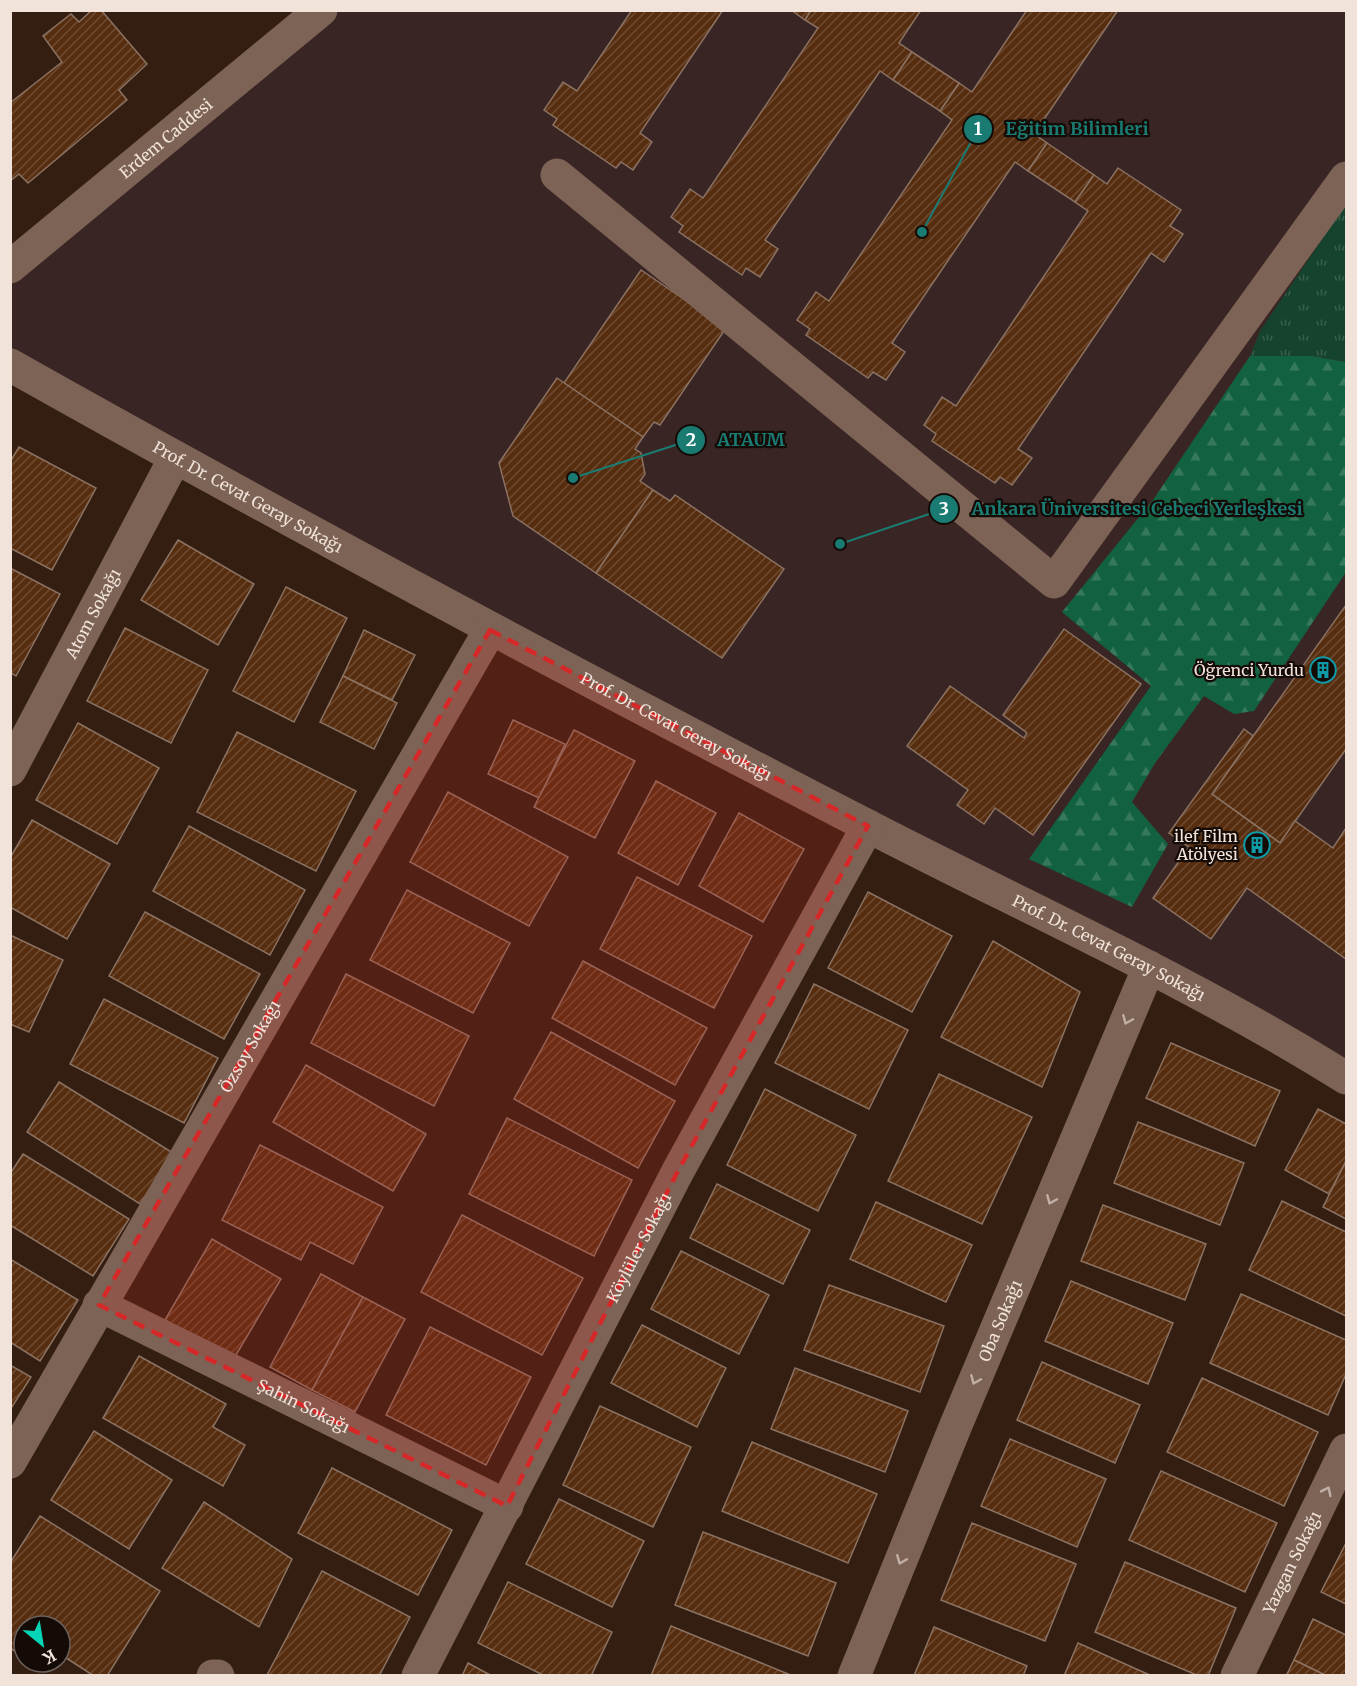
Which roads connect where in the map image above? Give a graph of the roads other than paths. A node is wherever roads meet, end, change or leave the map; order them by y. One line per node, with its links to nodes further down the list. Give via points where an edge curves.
1 (321, 10): 4 (street, Erdem Caddesi)
2 (557, 175): 3 (street, via 1054,582)
3 (1347, 178)
4 (10, 267)
5 (10, 365): 6 (street, Prof. Dr. Cevat Geray Sokağı)
6 (176, 458): 7 (street, Prof. Dr. Cevat Geray Sokağı); 8 (street, Atom Sokağı)
7 (490, 630): 9 (street, Prof. Dr. Cevat Geray Sokağı); 12 (street, Özsoy Sokağı)
8 (10, 770)
9 (868, 826): 10 (street, Prof. Dr. Cevat Geray Sokağı); 15 (street, Köylüler Sokağı, via 678,1172)
10 (1149, 967): 11 (street, Prof. Dr. Cevat Geray Sokağı); 19 (street, Oba Sokağı, one-way to 19)
11 (1347, 1078)
12 (99, 1305): 14 (street, Özsoy Sokağı); 15 (street, Şahin Sokağı)
13 (1347, 1450): 20 (street, Yazgan Sokağı, one-way to 13)
14 (10, 1462)
15 (507, 1506): 18 (street, Köylüler Sokağı)
16 (213, 1676): 17 (street)
17 (218, 1676)
18 (418, 1676)
19 (854, 1676)
20 (1237, 1676)

